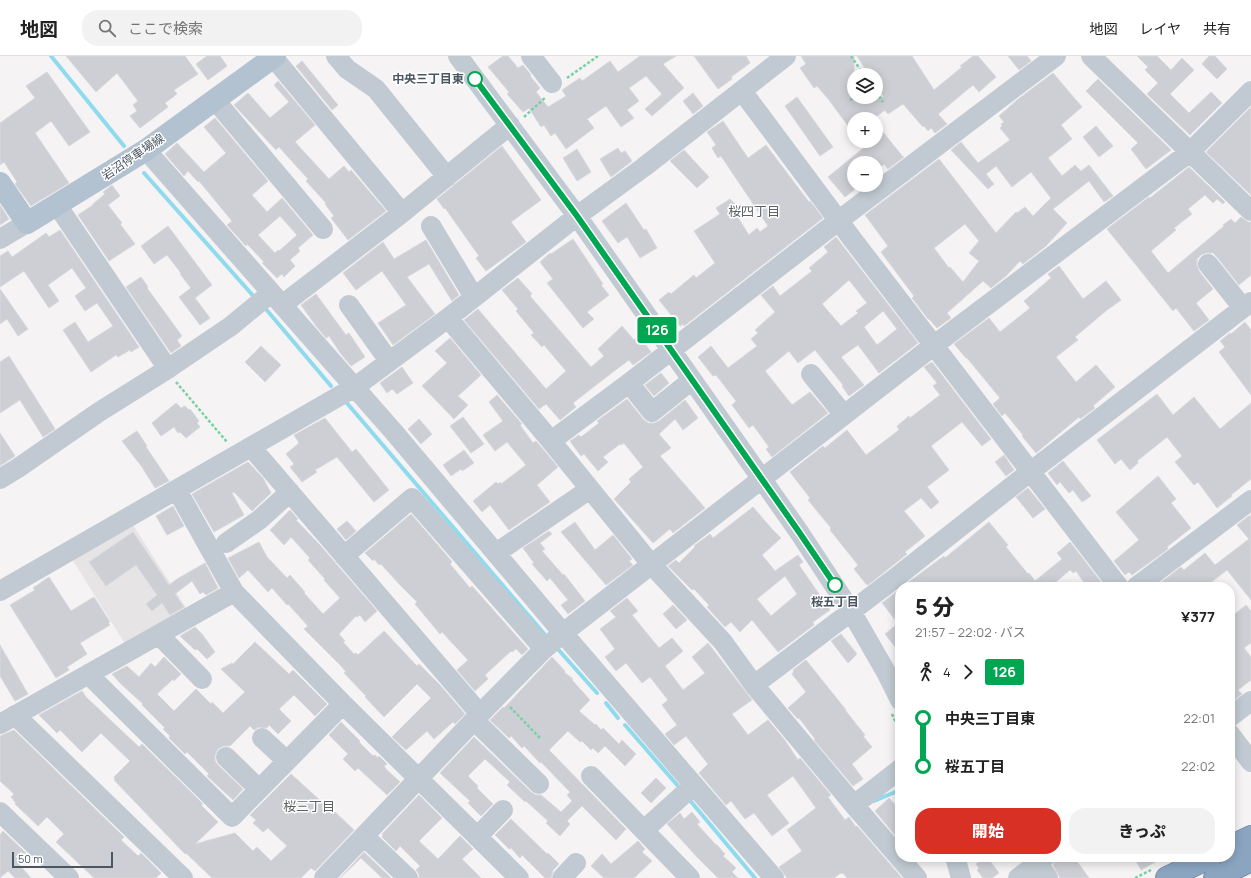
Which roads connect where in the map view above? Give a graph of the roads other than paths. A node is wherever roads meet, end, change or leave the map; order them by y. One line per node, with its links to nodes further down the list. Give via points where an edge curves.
1 (336, 56): 15 (street, via 347,69 376,89)
2 (458, 56): 12 (street)
3 (531, 56): 8 (street)
4 (786, 56): 9 (street)
5 (1056, 56): 21 (street)
6 (1092, 56): 14 (street)
7 (274, 57): 11 (main road, 岩沼停車場線); 19 (street)
8 (552, 83)
9 (742, 91): 20 (street); 21 (street)
10 (1251, 91): 14 (street)
11 (215, 100): 13 (main road, 岩沼停車場線); 24 (street)
12 (510, 126): 15 (street); 20 (street)
13 (146, 150): 17 (main road, 岩沼停車場線); 28 (street)
14 (1190, 152): 18 (street); 32 (street)
15 (447, 176): 19 (street)
16 (0, 183): 22 (main road)
17 (57, 205): 22 (main road, 岩沼停車場線); 35 (street)
18 (1250, 207)
19 (402, 213): 28 (street)
20 (577, 216): 27 (street); 33 (street)
21 (838, 221): 32 (street); 33 (street)
22 (27, 223): 25 (street)
23 (431, 226): 27 (street)
24 (323, 229)
25 (0, 238)
26 (1208, 264): 30 (street)
27 (474, 297): 31 (street)
28 (277, 299): 35 (street, via 237,322); 39 (street)
29 (349, 305): 34 (street)
30 (1247, 305): 43 (street)
31 (448, 318): 34 (street); 41 (street)
32 (933, 346): 40 (street); 43 (street)
33 (671, 350): 37 (street); 38 (street)
34 (389, 361): 39 (street)
35 (167, 369): 44 (street)
36 (811, 374): 40 (street)
37 (692, 380): 38 (street, via 652,412); 45 (street)
38 (629, 383): 41 (street)
39 (355, 387): 42 (street); 51 (street)
40 (844, 416): 45 (street)
41 (551, 441): 46 (street)
42 (244, 451): 47 (street); 48 (street)
43 (1030, 472): 54 (street); 58 (street)
44 (0, 478)
45 (762, 479): 53 (street); 58 (street)
46 (590, 489): 51 (street); 53 (street)
47 (177, 490): 56 (street); 57 (street)
48 (290, 492): 50 (street, via 259,520); 52 (street)
49 (1251, 500): 55 (street)
50 (226, 543)
51 (496, 554): 59 (street)
52 (344, 556): 61 (street, via 412,498); 69 (street)
53 (651, 564): 59 (street); 64 (street, via 723,642)
54 (1115, 582)
55 (1143, 582)
56 (0, 591)
57 (234, 592): 60 (street); 67 (street)
58 (851, 610): 64 (street); 65 (street)
59 (563, 633): 61 (street); 80 (street)
60 (158, 635): 62 (street); 63 (street)
61 (544, 649): 69 (street)
62 (88, 674): 70 (street); 81 (street, via 232,816)
63 (202, 679)
64 (754, 685): 82 (street)
65 (895, 690)
66 (1251, 701): 68 (street)
67 (343, 704): 74 (street); 78 (street)
68 (1235, 713)
69 (477, 717): 78 (street); 79 (street)
70 (8, 720): 98 (street)
71 (262, 738): 74 (street)
72 (1235, 741): 75 (street)
73 (226, 757): 81 (street)
74 (287, 761): 81 (street)
75 (1251, 762)
76 (895, 773): 82 (street)
77 (591, 776): 85 (street)
78 (418, 779): 86 (street); 87 (street)
79 (539, 784)
80 (694, 785): 85 (street); 104 (street)
81 (259, 789)
82 (854, 805): 90 (street)
83 (503, 810): 87 (street)
84 (0, 812): 97 (street)
85 (644, 830): 103 (street)
86 (364, 836): 99 (street); 100 (street)
87 (477, 837): 101 (street)
88 (1251, 837): 89 (highway)
89 (1235, 845)
90 (895, 853)
91 (1251, 860): 109 (highway)
92 (903, 862): 105 (street)
93 (956, 862): 106 (street)
94 (1200, 862): 108 (highway)
95 (576, 863): 102 (street)
96 (1041, 864): 107 (street)
97 (69, 878)
98 (183, 878)
99 (324, 878)
100 (408, 878)
101 (519, 878)
102 (562, 878)
103 (690, 878)
104 (774, 878)
105 (917, 878)
106 (961, 878)
107 (1018, 878)
108 (1167, 878)
109 (1215, 878)

